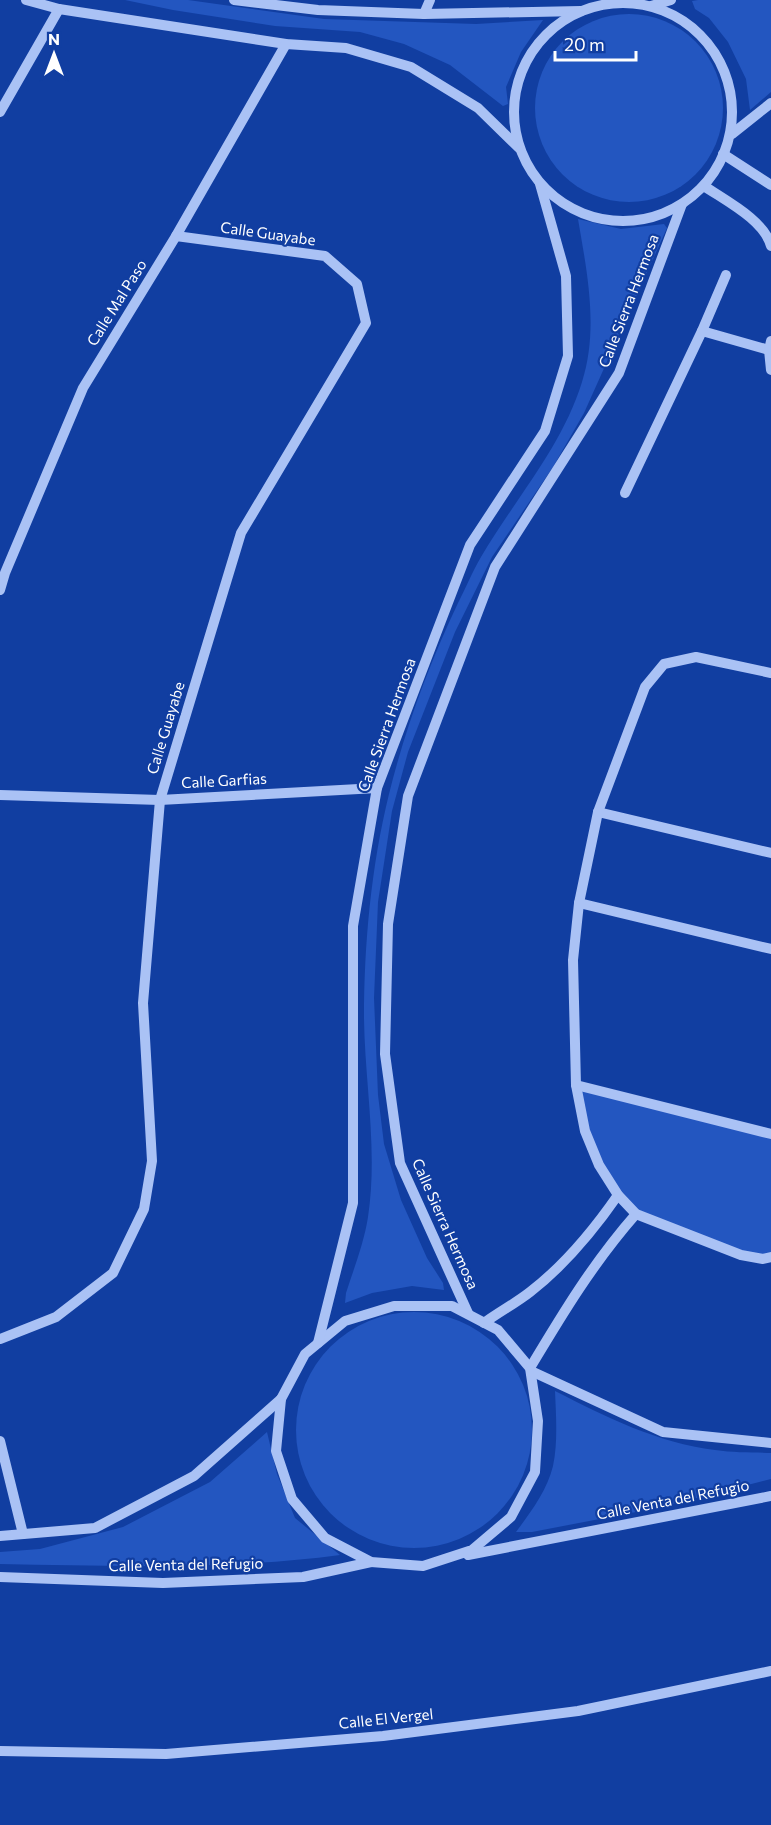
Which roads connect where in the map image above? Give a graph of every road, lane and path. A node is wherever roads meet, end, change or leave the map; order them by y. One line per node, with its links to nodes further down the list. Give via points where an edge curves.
1 (26, 0): 7 (street)
2 (234, 0): 9 (street, via 318,10)
3 (430, 0): 9 (street)
4 (671, 0): 6 (street)
5 (622, 1): 6 (street); 8 (street)
6 (651, 6): 13 (street, via 682,20 708,42 725,71 733,104)
7 (58, 9): 10 (street); 12 (street)
8 (581, 11): 9 (street); 14 (street, via 546,33 522,67 513,107)
9 (424, 14)
10 (286, 44): 14 (street, via 346,48 411,68 478,108); 20 (street, Calle Mal Paso)
11 (771, 103): 13 (street)
12 (0, 112)
13 (732, 134): 15 (street)
14 (519, 148): 16 (street)
15 (723, 154): 17 (street); 18 (street)
16 (540, 184): 19 (street, via 570,208 608,220 646,219); 29 (street, Calle Sierra Hermosa, via 566,276 568,356 545,431 470,545)
17 (771, 185)
18 (704, 186): 19 (street); 21 (street, via 760,225)
19 (682, 204): 41 (street, Calle Sierra Hermosa, via 619,373 495,567 408,796 388,924 385,1054 400,1163)
20 (176, 236): 27 (street, Calle Mal Paso, via 82,388); 31 (street, Calle Guayabe, via 325,256 357,284 366,323 241,533)
21 (771, 246)
22 (726, 275): 23 (street)
23 (702, 331): 24 (street); 26 (street)
24 (770, 345): 25 (street)
25 (771, 370)
26 (625, 493)
27 (0, 590)
28 (771, 673): 32 (street, via 696,657 664,664 645,687)
29 (377, 788): 31 (street, Calle Garfias); 44 (street, Calle Sierra Hermosa, via 353,926 353,1203)
30 (0, 795): 31 (street, Calle Garfias)
31 (160, 800): 43 (street, Calle Guayabe, via 143,1004 152,1161 144,1209 113,1273 56,1317)
32 (598, 812): 33 (street); 34 (street)
33 (771, 853)
34 (579, 903): 35 (street); 36 (street, via 573,960)
35 (771, 949)
36 (576, 1085): 37 (street); 38 (street, via 585,1131)
37 (771, 1134)
38 (618, 1196): 39 (street); 42 (street, via 555,1271)
39 (636, 1214): 40 (street, via 741,1255); 45 (street, via 584,1280)
40 (771, 1257)
41 (468, 1313): 42 (street); 44 (street, via 452,1306 394,1306 345,1321)
42 (484, 1323): 45 (street, via 498,1330)
43 (0, 1339)
44 (318, 1343): 46 (street, via 305,1354)
45 (531, 1370): 48 (street, via 663,1432); 52 (street, via 538,1421 535,1472 511,1517 472,1550)
46 (281, 1399): 50 (street, via 194,1476 95,1528); 53 (street, via 276,1451 292,1499 325,1538)
47 (0, 1441): 50 (street)
48 (771, 1443)
49 (771, 1496): 52 (street, Calle Venta del Refugio)
50 (23, 1534): 51 (street)
51 (0, 1536)
52 (439, 1561): 53 (street, via 423,1566)
53 (371, 1562): 54 (street, Calle Venta del Refugio, via 303,1577 163,1583)
54 (0, 1577)
55 (771, 1671): 56 (street, Calle El Vergel, via 578,1711 383,1736 166,1754)
56 (0, 1751)

